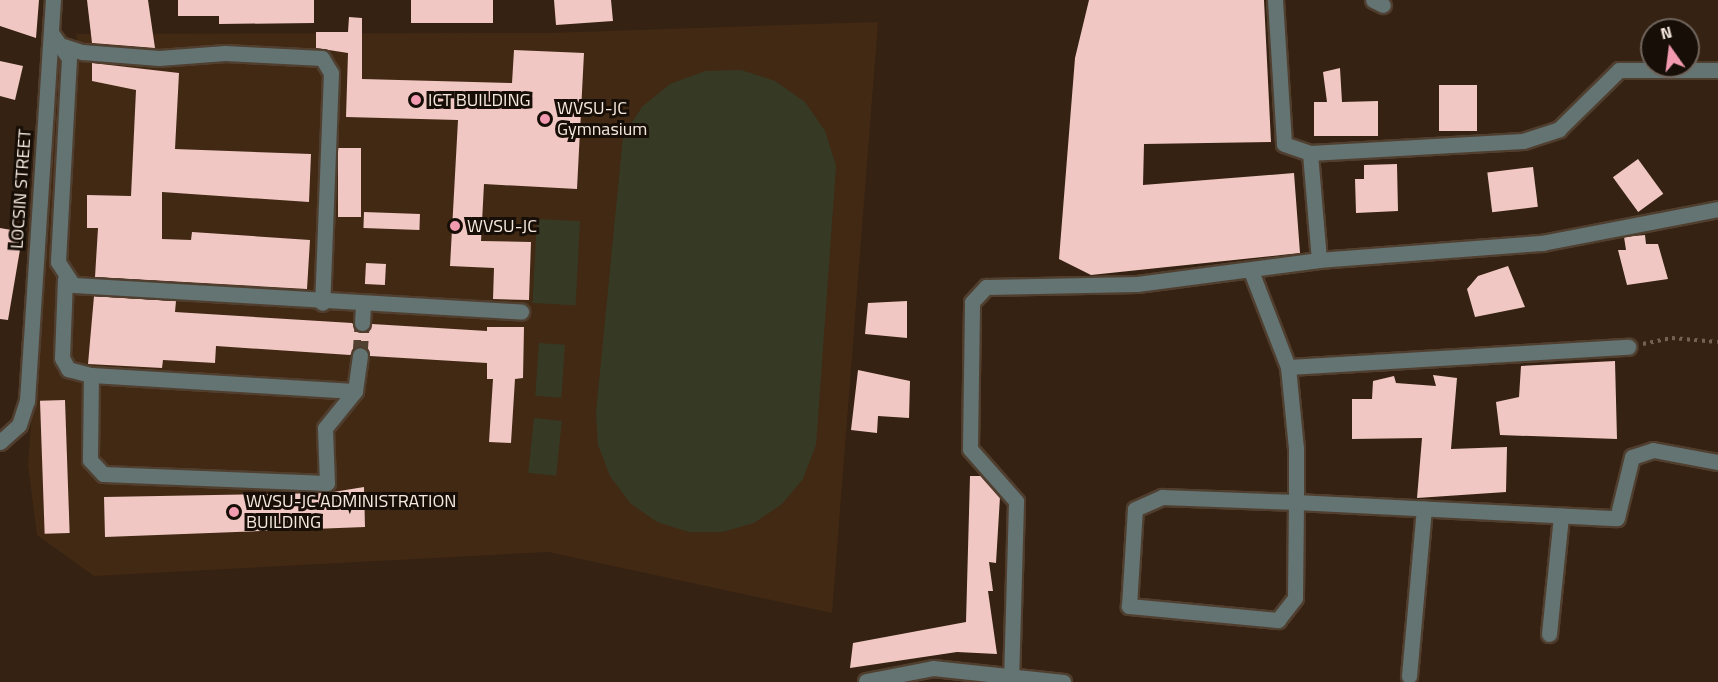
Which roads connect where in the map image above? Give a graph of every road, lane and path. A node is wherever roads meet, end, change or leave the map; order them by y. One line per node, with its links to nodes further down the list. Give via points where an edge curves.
1 (54, 0): 3 (street, LOCSIN STREET)
2 (1275, 0): 6 (street, via 1284,144)
3 (52, 34): 4 (street); 21 (street, LOCSIN STREET, via 27,401 19,425)
4 (63, 46): 10 (street, via 69,58 58,262); 11 (street, via 82,52 159,58 225,53 322,58 331,73)
5 (1718, 70): 6 (street, via 1619,70 1559,129 1523,141)
6 (1310, 153): 8 (street)
7 (1718, 209): 8 (street, via 1542,243)
8 (1319, 260): 9 (street)
9 (1251, 271): 18 (street); 28 (street, via 1137,284 1003,283 986,287 972,302 970,449 1016,501)
10 (65, 279): 11 (street, via 85,289); 19 (street, via 62,358 68,369)
11 (322, 303): 12 (street)
12 (363, 303): 13 (street); 14 (street)
13 (521, 312)
14 (362, 323)
15 (1718, 342): 16 (path, via 1672,338)
16 (1628, 347): 18 (street)
17 (360, 355): 20 (street)
18 (1288, 367): 23 (street)
19 (91, 375): 20 (street); 20 (street, via 90,460 103,474 327,483 325,428)
20 (355, 391)
21 (0, 442)
22 (1718, 462): 25 (street, via 1653,450 1632,458 1617,518)
23 (1296, 502): 23 (street, via 1162,497 1135,509 1129,606 1278,620 1295,598); 24 (street)
24 (1424, 509): 25 (street); 27 (street)
25 (1561, 516): 26 (street)
26 (1549, 634)
27 (1410, 676)
28 (1011, 677): 29 (street, via 933,668); 30 (street)
29 (866, 681)
30 (1063, 682)

